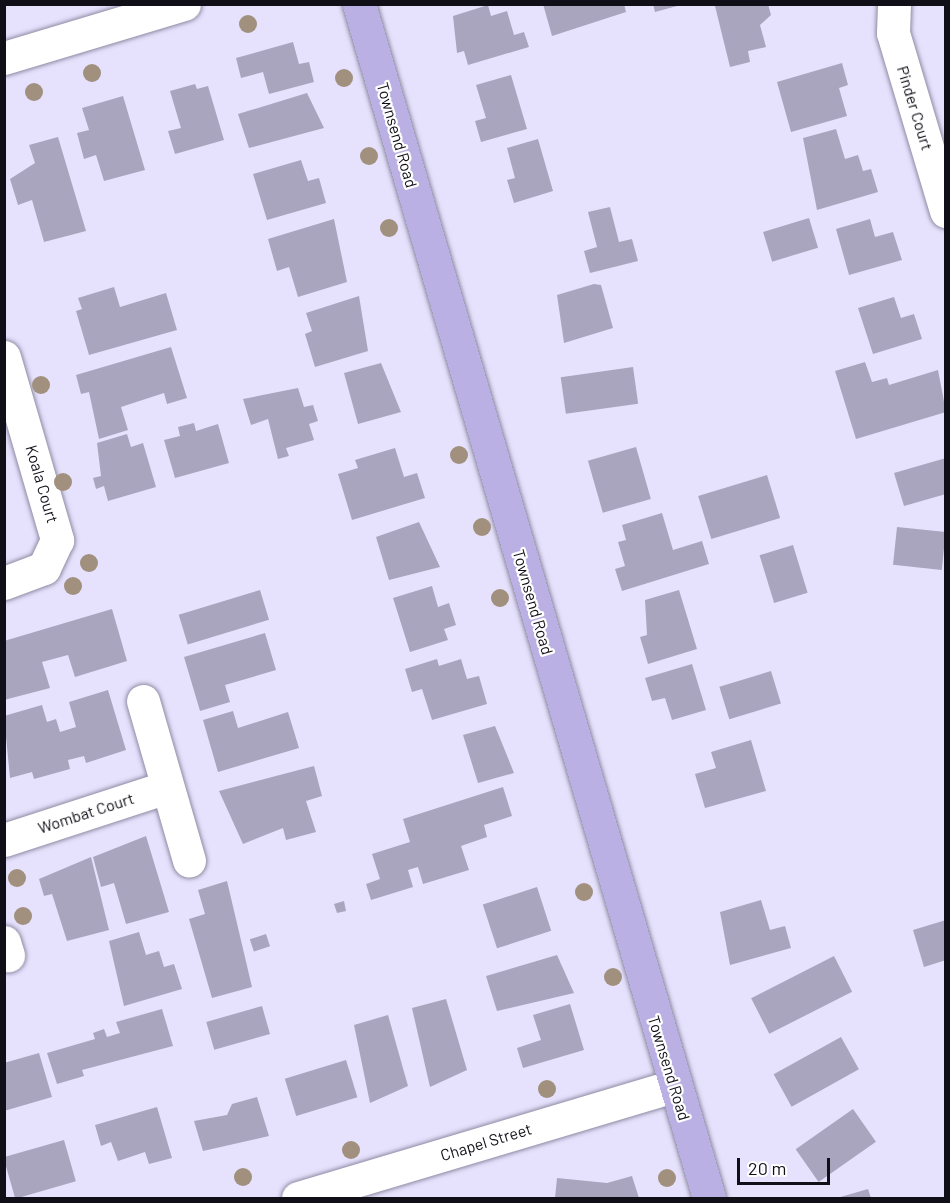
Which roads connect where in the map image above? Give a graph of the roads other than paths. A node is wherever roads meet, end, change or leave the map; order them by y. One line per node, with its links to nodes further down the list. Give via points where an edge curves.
1 (184, 4): 4 (street)
2 (359, 4): 12 (main road, Townsend Road)
3 (894, 4): 5 (street, Pinder Court, via 893,33)
4 (4, 58)
5 (945, 211)
6 (4, 357): 7 (street, Koala Court, via 57,540 44,568)
7 (4, 584)
8 (142, 701): 9 (street)
9 (167, 787): 10 (street, Wombat Court); 11 (street)
10 (4, 840)
11 (189, 860)
12 (674, 1086): 13 (street, Chapel Street); 14 (main road, Townsend Road)
13 (298, 1198)
14 (709, 1198)

